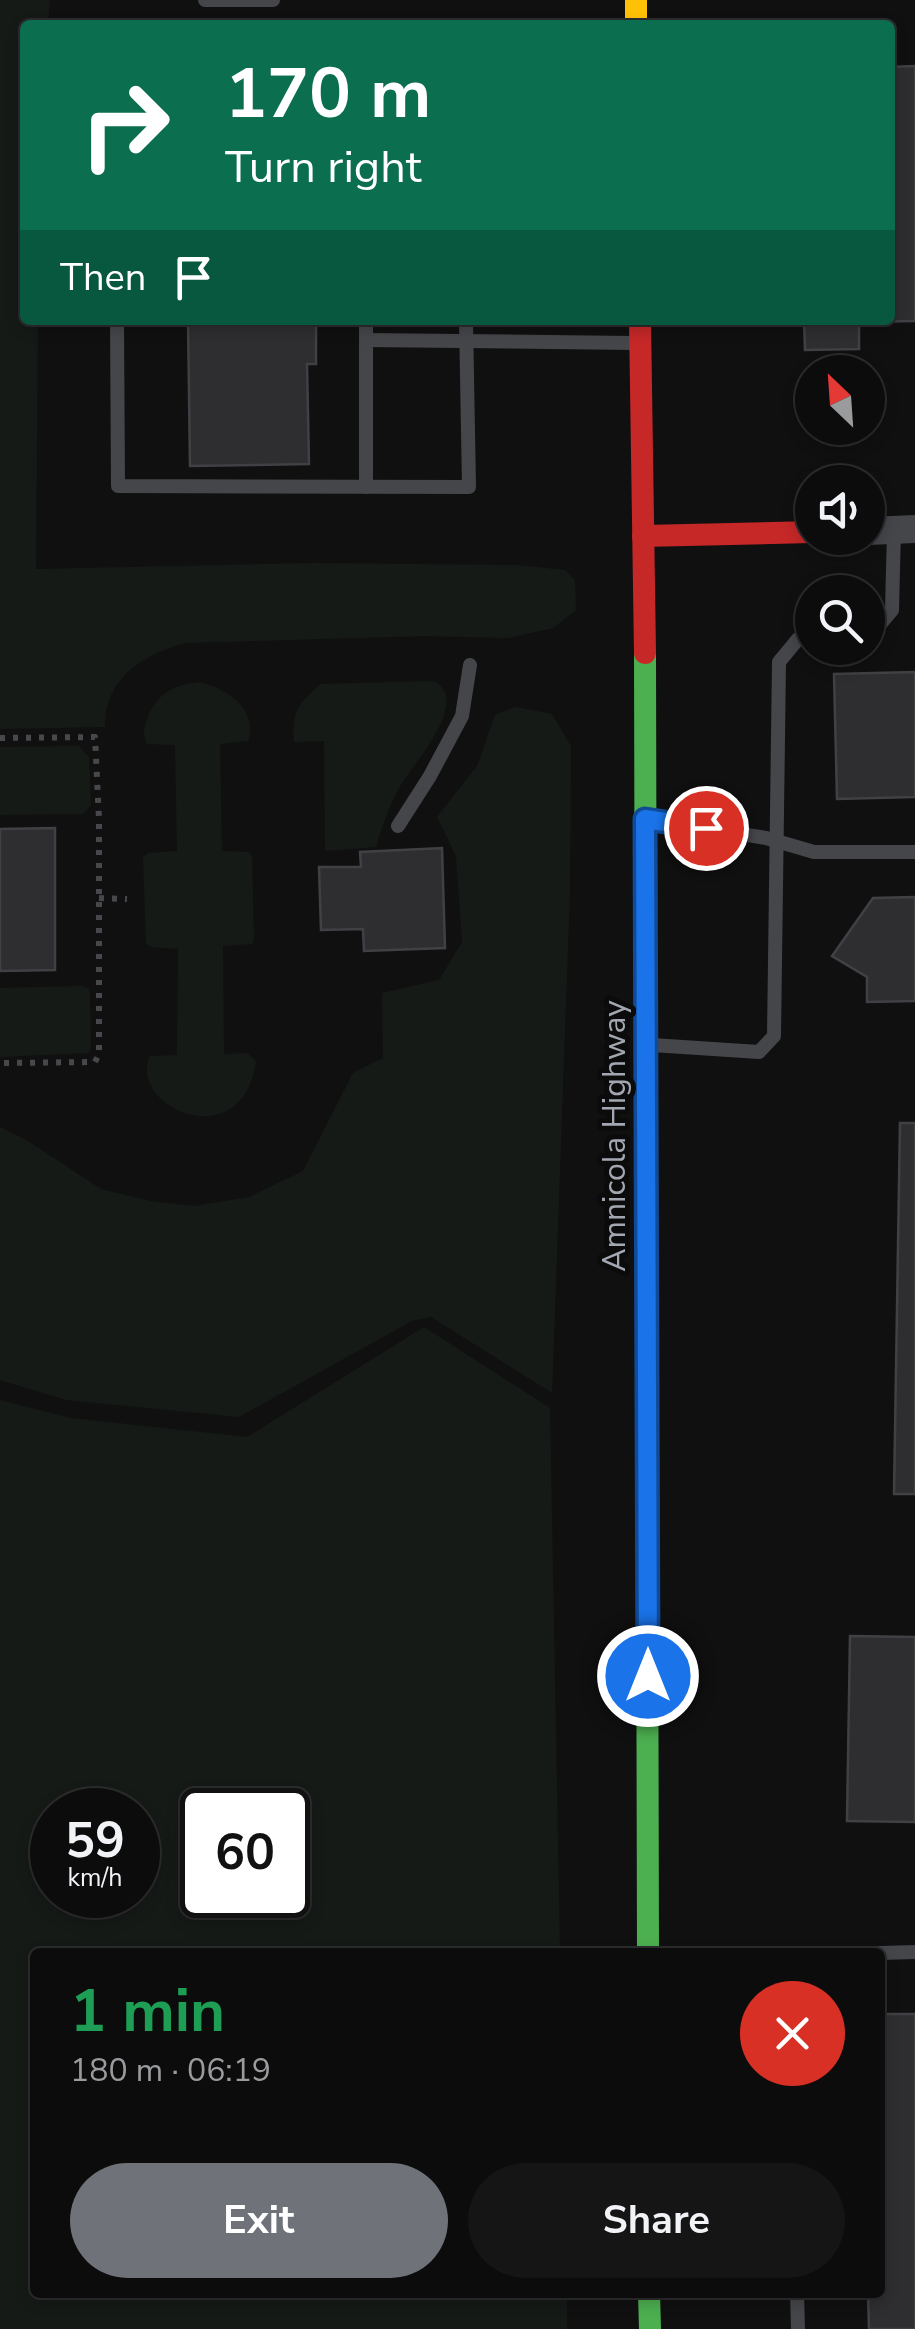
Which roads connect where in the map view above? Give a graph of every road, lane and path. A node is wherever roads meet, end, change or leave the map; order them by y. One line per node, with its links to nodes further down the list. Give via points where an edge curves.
1 (205, 0): 2 (lane)
2 (274, 0)
3 (117, 325): 9 (lane, via 118,486)
4 (366, 325): 7 (lane)
5 (466, 325): 8 (lane)
6 (640, 332): 8 (lane); 12 (main road, Amnicola Highway)
7 (366, 340): 8 (lane); 9 (lane)
8 (467, 341): 9 (lane, via 469,487)
9 (366, 486)
10 (892, 530): 13 (lane, via 892,610)
11 (795, 532): 12 (main road)
12 (643, 536): 17 (main road, Amnicola Highway)
13 (885, 618)
14 (795, 643): 19 (lane, via 779,662)
15 (470, 664): 18 (lane, via 462,716)
16 (0, 738): 21 (path, via 95,737)
17 (645, 819): 19 (lane); 23 (main road, Amnicola Highway)
18 (398, 826)
19 (778, 841): 20 (lane, via 814,852); 23 (lane, via 774,1036 759,1052)
20 (915, 852)
21 (99, 898): 22 (path); 24 (path, via 100,1054 95,1062)
22 (127, 900)
23 (646, 1044): 25 (main road, Amnicola Highway)
24 (0, 1063)
25 (648, 1948)
26 (915, 1952): 27 (lane)
27 (885, 1953)
28 (650, 2298): 30 (main road)
29 (798, 2298): 31 (lane)
30 (650, 2329)
31 (798, 2329)

